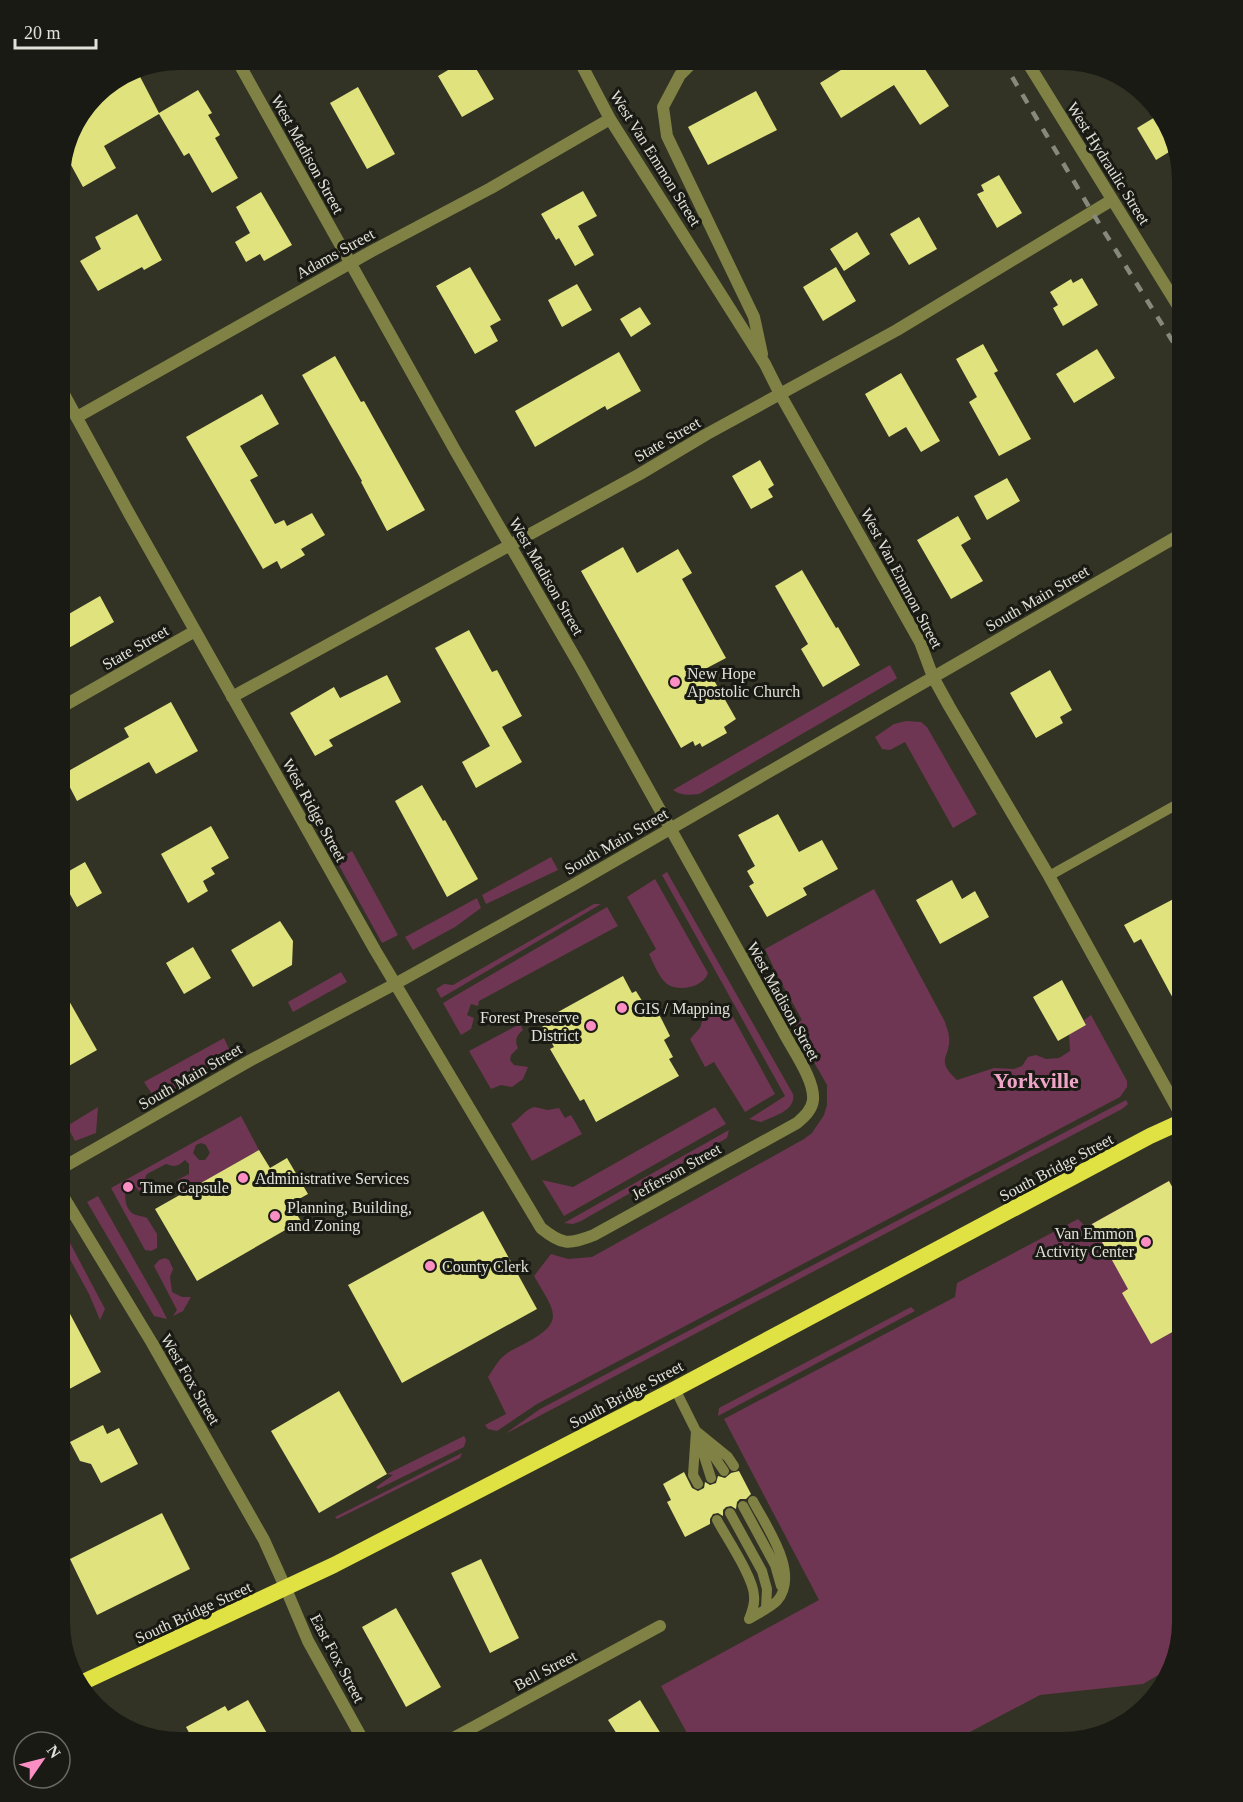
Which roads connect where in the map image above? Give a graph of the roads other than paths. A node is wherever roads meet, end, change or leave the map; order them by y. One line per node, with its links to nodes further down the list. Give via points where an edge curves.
1 (243, 70): 7 (street, West Madison Street)
2 (584, 70): 5 (street, West Van Emmon Street)
3 (684, 71): 9 (street, via 663,107 667,136 754,317)
4 (1033, 71): 6 (street, West Hydraulic Street)
5 (610, 119): 7 (street, Adams Street); 9 (street, West Van Emmon Street)
6 (1112, 200): 8 (street, West Hydraulic Street); 10 (street, State Street, via 897,330)
7 (350, 263): 12 (street, Adams Street); 14 (street, West Madison Street)
8 (1172, 296)
9 (765, 364): 10 (street, West Van Emmon Street)
10 (780, 394): 14 (street, State Street); 16 (street, West Van Emmon Street, via 920,642)
11 (71, 406): 12 (street, West Ridge Street)
12 (77, 417): 15 (street, West Ridge Street)
13 (1172, 539): 16 (street, South Main Street)
14 (509, 544): 17 (street, State Street); 20 (street, West Madison Street)
15 (195, 631): 17 (street, West Ridge Street); 18 (street, State Street)
16 (933, 676): 20 (street, South Main Street); 21 (street, West Van Emmon Street)
17 (232, 697): 22 (street, West Ridge Street)
18 (71, 702)
19 (1172, 807): 21 (lane)
20 (670, 829): 22 (street, South Main Street); 24 (street, West Madison Street, via 812,1086 813,1102)
21 (1049, 876): 23 (street, West Van Emmon Street)
22 (395, 984): 26 (street, South Main Street, via 251,1060); 28 (street, West Ridge Street, via 541,1228)
23 (1172, 1100)
24 (808, 1113): 28 (street, Jefferson Street, via 797,1123 594,1235 574,1242)
25 (1172, 1125): 29 (highway, South Bridge Street)
26 (70, 1163)
27 (70, 1208): 37 (street, West Fox Street, via 264,1540)
28 (556, 1240)
29 (675, 1389): 30 (lane); 37 (highway, South Bridge Street)
30 (696, 1431): 31 (lane, via 728,1457); 32 (lane); 33 (lane, via 693,1475)
31 (729, 1468)
32 (711, 1478)
33 (698, 1484)
34 (748, 1504): 38 (lane, via 784,1561 782,1590)
35 (730, 1513): 38 (lane, via 762,1571 767,1589)
36 (717, 1520): 38 (lane, via 751,1582 754,1600 749,1619)
37 (286, 1589): 40 (highway, South Bridge Street); 41 (street, East Fox Street, via 308,1641)
38 (766, 1608)
39 (660, 1626): 42 (street, Bell Street)
40 (88, 1680)
41 (358, 1731)
42 (466, 1731)

